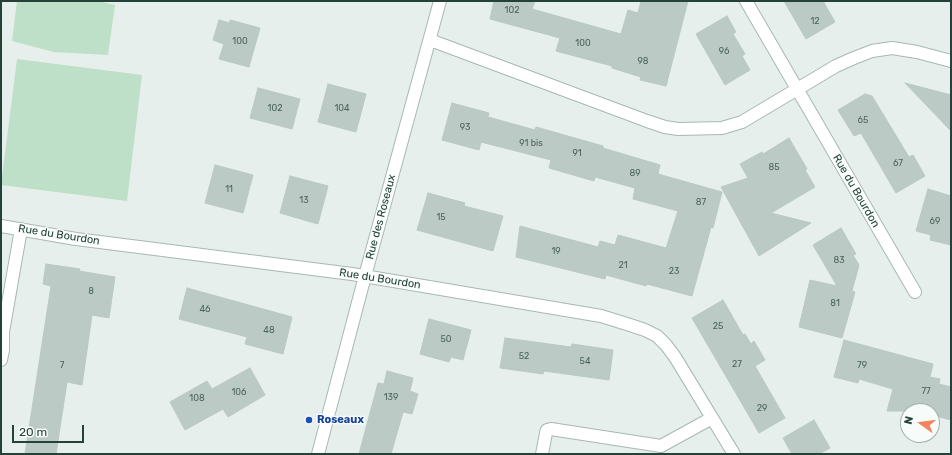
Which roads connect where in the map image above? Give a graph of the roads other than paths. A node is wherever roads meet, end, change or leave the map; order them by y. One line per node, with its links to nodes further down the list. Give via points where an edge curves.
1 (746, 1): 5 (street, Rue du Bourdon)
2 (438, 2): 3 (street, Rue des Roseaux)
3 (430, 40): 5 (street, via 647,121 678,130 722,128 742,122); 8 (street, Rue des Roseaux)
4 (951, 61): 5 (street, via 892,48 872,51 836,66)
5 (797, 90): 9 (street, Rue du Bourdon)
6 (1, 226): 7 (street, Rue du Bourdon)
7 (22, 229): 8 (street, Rue du Bourdon, via 76,239); 10 (street)
8 (365, 276): 12 (street, Rue du Bourdon, via 601,316 645,330 666,344); 14 (street, Rue des Roseaux)
9 (915, 292)
10 (2, 333): 11 (street)
11 (1, 360)
12 (712, 418): 13 (street); 16 (street, Rue du Bourdon)
13 (660, 450): 15 (street, via 551,429 546,433)
14 (318, 454)
15 (542, 454)
16 (734, 454)

